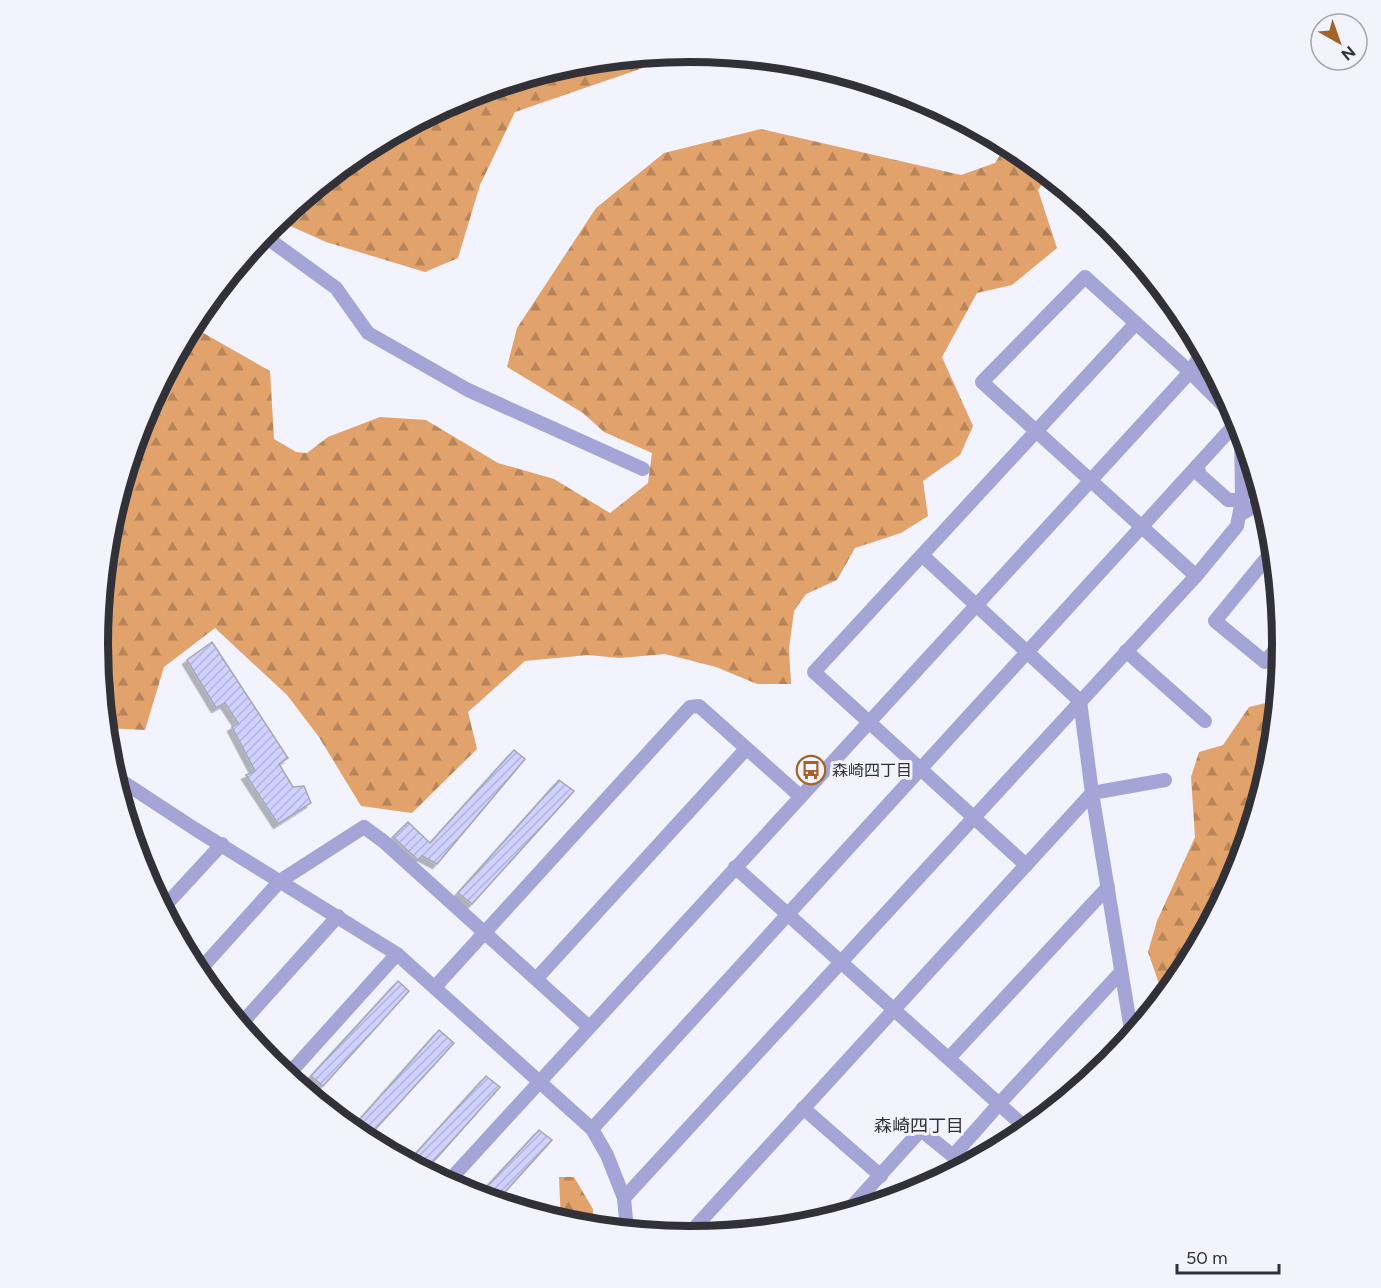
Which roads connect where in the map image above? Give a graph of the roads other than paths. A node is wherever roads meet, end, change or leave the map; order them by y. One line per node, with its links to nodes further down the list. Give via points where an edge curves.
1 (271, 241): 10 (street, via 336,288 368,333 468,390)
2 (1136, 323): 4 (street); 7 (street); 7 (street, via 1085,277 982,382)
3 (1198, 359): 4 (street)
4 (1190, 372): 5 (street); 11 (street)
5 (1220, 401)
6 (1232, 428): 9 (street)
7 (1037, 432): 11 (street); 15 (street)
8 (1241, 454): 13 (street)
9 (1197, 466): 13 (street, via 1200,475); 14 (street)
10 (643, 469)
11 (1090, 480): 14 (street); 18 (street)
12 (1255, 503): 13 (street)
13 (1241, 507): 17 (street, via 1238,526)
14 (1142, 527): 17 (street); 20 (street)
15 (923, 556): 18 (street); 24 (street, via 814,672)
16 (1266, 558): 21 (street, via 1215,621 1265,662)
17 (1196, 576): 19 (street)
18 (976, 605): 20 (street); 24 (street)
19 (1126, 651): 22 (street); 23 (street)
20 (1027, 652): 22 (street); 26 (street)
21 (1273, 652)
22 (1080, 701): 29 (street); 31 (street)
23 (1205, 721)
24 (868, 722): 26 (street); 30 (street)
25 (746, 749): 30 (street); 40 (street, via 699,706 690,707); 45 (street)
26 (920, 769): 31 (street); 38 (street)
27 (1165, 780): 29 (street)
28 (125, 783): 32 (street)
29 (1092, 792): 33 (street); 36 (street)
30 (800, 796): 34 (street)
31 (974, 817): 33 (street); 42 (street)
32 (222, 844): 35 (street); 37 (street)
33 (1026, 864): 47 (street)
34 (735, 867): 38 (street); 50 (street)
35 (280, 881): 39 (street); 40 (street, via 364,827); 43 (street)
36 (1108, 887): 44 (street); 51 (street)
37 (168, 902)
38 (788, 914): 42 (street); 57 (street)
39 (338, 916): 41 (street); 48 (street)
40 (485, 931): 45 (street); 46 (street)
41 (398, 954): 46 (street); 52 (street)
42 (840, 963): 47 (street); 60 (street)
43 (204, 965)
44 (1121, 972): 49 (street); 54 (street)
45 (537, 978): 50 (street)
46 (435, 987): 53 (street)
47 (893, 1010): 51 (street); 55 (street)
48 (245, 1019)
49 (1130, 1025)
50 (589, 1027): 53 (street)
51 (949, 1058): 54 (street)
52 (293, 1069)
53 (540, 1081): 57 (street); 58 (street)
54 (999, 1104): 56 (street); 59 (street, via 953,1156 921,1130)
55 (803, 1108): 59 (street); 63 (street)
56 (1021, 1123)
57 (592, 1129): 60 (street)
58 (454, 1176)
59 (881, 1176): 61 (street)
60 (624, 1198): 62 (street)
61 (856, 1203)
62 (626, 1223)
63 (696, 1226)

